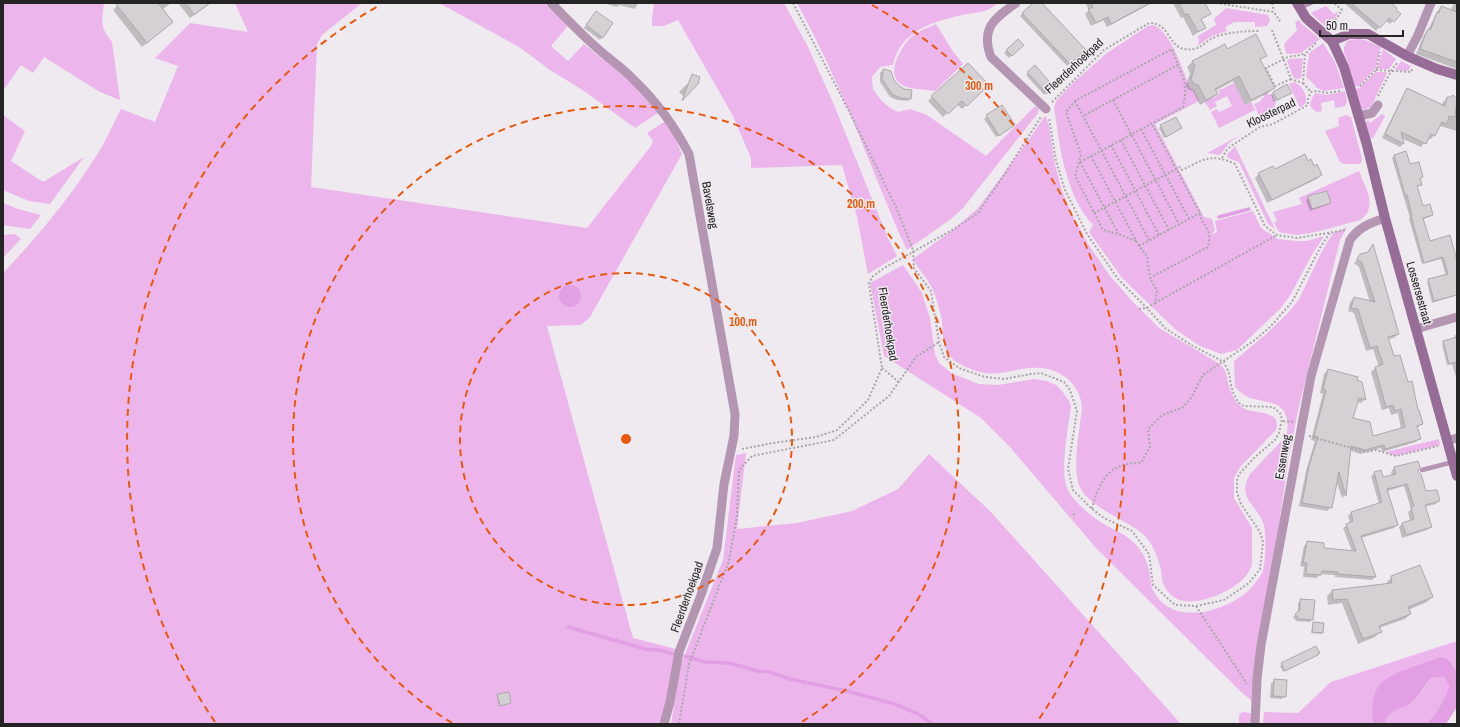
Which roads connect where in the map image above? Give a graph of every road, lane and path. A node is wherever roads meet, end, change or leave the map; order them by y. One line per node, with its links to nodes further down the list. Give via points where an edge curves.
1 (550, 3): 10 (street, Bavelsweg)
2 (792, 3): 63 (path, via 852,117 890,195)
3 (1016, 3): 31 (street, via 992,22 988,30 988,48 991,56)
4 (1216, 3): 11 (path)
5 (1272, 3): 11 (path)
6 (1311, 3): 9 (lane)
7 (1334, 3): 15 (path, via 1342,10)
8 (1431, 3): 18 (street)
9 (1298, 6): 15 (street, via 1306,18)
10 (560, 7): 77 (street, Bavelsweg, via 598,50 645,91 678,134 689,154 734,414)
11 (1274, 12): 12 (path)
12 (1281, 23)
13 (1272, 30): 19 (path)
14 (1260, 31): 31 (path, Fleerderhoekpad, via 1239,31 1215,37 1197,49 1185,50 1175,44 1168,32 1158,25 1149,23 1104,50)
15 (1329, 38): 16 (street, via 1368,34); 17 (path); 26 (street, Lossersestraat, via 1344,67)
16 (1384, 43): 18 (street); 21 (path)
17 (1305, 54): 19 (path); 25 (path)
18 (1409, 57): 22 (path); 22 (path, via 1411,72); 23 (street)
19 (1283, 59): 24 (path); 24 (path, via 1266,68 1275,86)
20 (1178, 65): 28 (path); 29 (path, via 1172,49); 34 (path, via 1186,86 1183,107)
21 (1376, 70): 22 (path); 26 (path, via 1359,87)
22 (1391, 71): 30 (path, via 1376,102)
23 (1457, 75)
24 (1291, 79): 25 (path)
25 (1303, 83): 27 (path)
26 (1350, 89): 27 (path, via 1327,93); 33 (street, Lossersestraat)
27 (1311, 92): 41 (path, Kloosterpad, via 1308,105 1273,124 1260,127 1231,146)
28 (1113, 100): 32 (path); 36 (path)
29 (1075, 101): 32 (path); 42 (path, via 1066,112 1081,155)
30 (1378, 105): 33 (street, via 1372,113)
31 (1046, 109): 63 (path, Fleerderhoekpad, via 978,213); 66 (path, via 1056,161 1065,190 1087,234 1118,279)
32 (1083, 116): 39 (path)
33 (1359, 116): 53 (street, Lossersestraat)
34 (1152, 124): 35 (path); 43 (path)
35 (1141, 129): 36 (path); 44 (path)
36 (1131, 134): 37 (path); 45 (path)
37 (1121, 140): 38 (path); 46 (path)
38 (1111, 145): 39 (path); 47 (path)
39 (1101, 150): 40 (path); 48 (path)
40 (1091, 156): 42 (path); 49 (path)
41 (1222, 158): 43 (path, via 1206,158 1182,170 1180,167); 59 (path, via 1235,164 1265,226)
42 (1080, 162): 50 (path); 51 (path, via 1075,176)
43 (1176, 169): 44 (path); 52 (path)
44 (1165, 175): 45 (path); 54 (path)
45 (1155, 180): 46 (path); 55 (path)
46 (1145, 185): 47 (path); 56 (path)
47 (1135, 191): 48 (path); 58 (path)
48 (1126, 196): 49 (path); 60 (path)
49 (1115, 201): 50 (path); 61 (path)
50 (1104, 207): 51 (path); 57 (path)
51 (1094, 213): 57 (path, via 1103,230)
52 (1200, 213): 54 (path); 64 (path, via 1208,231 1208,247)
53 (1385, 218): 69 (street, Lossersestraat); 74 (street, Essenweg, via 1360,228 1350,240 1311,376)
54 (1189, 219): 55 (path)
55 (1179, 224): 56 (path)
56 (1169, 230): 58 (path)
57 (1118, 234): 61 (path)
58 (1158, 235): 60 (path)
59 (1278, 235): 65 (path); 71 (path, via 1297,238 1331,231 1292,302 1271,326)
60 (1149, 240): 62 (path)
61 (1136, 241): 62 (path)
62 (1139, 246): 64 (path, via 1147,256)
63 (913, 250): 70 (path, via 914,268 931,291); 72 (path, Fleerderhoekpad, via 875,273 869,284)
64 (1150, 278): 65 (path, via 1157,291)
65 (1156, 303): 66 (path)
66 (1147, 308): 67 (path); 71 (path, via 1165,328)
67 (1139, 309)
68 (1457, 317): 69 (street)
69 (1416, 329): 76 (street, Lossersestraat)
70 (939, 342): 73 (path, via 916,357); 81 (path, via 944,357 959,368 985,377 1004,379 1041,373 1064,382 1070,390 1077,411 1068,469 1072,490)
71 (1224, 362): 81 (path, via 1203,375 1191,398 1182,408 1162,415 1148,430 1150,446 1141,463 1116,467 1105,476 1096,492); 84 (path, via 1240,404 1273,407 1280,413 1283,421 1275,440 1255,457 1237,480 1241,504 1260,532 1263,542 1260,569 1249,583 1224,600)
72 (882, 368): 73 (path); 77 (path, Fleerderhoekpad, via 868,400 837,430 816,437 753,446)
73 (899, 382): 87 (path, via 889,396 834,440 752,456 739,470 737,516 729,561 689,664)
74 (1300, 434): 76 (path, via 1366,452 1376,450 1396,456); 85 (street, Essenweg, via 1261,645)
75 (1457, 438): 76 (street)
76 (1447, 442): 78 (street, Lossersestraat)
77 (731, 452): 86 (street, Fleerderhoekpad, via 724,484 717,548 679,652)
78 (1453, 462): 79 (lane); 80 (street, Lossersestraat)
79 (1422, 470)
80 (1457, 476)
81 (1092, 509): 84 (path, via 1104,518 1132,531 1149,554 1153,585 1162,594 1175,605)
82 (1076, 513): 83 (path)
83 (1073, 515)
84 (1196, 606): 85 (path, via 1245,682)
85 (1256, 692): 88 (street, Essenweg)
86 (664, 724)
87 (679, 724)
88 (1255, 724)

